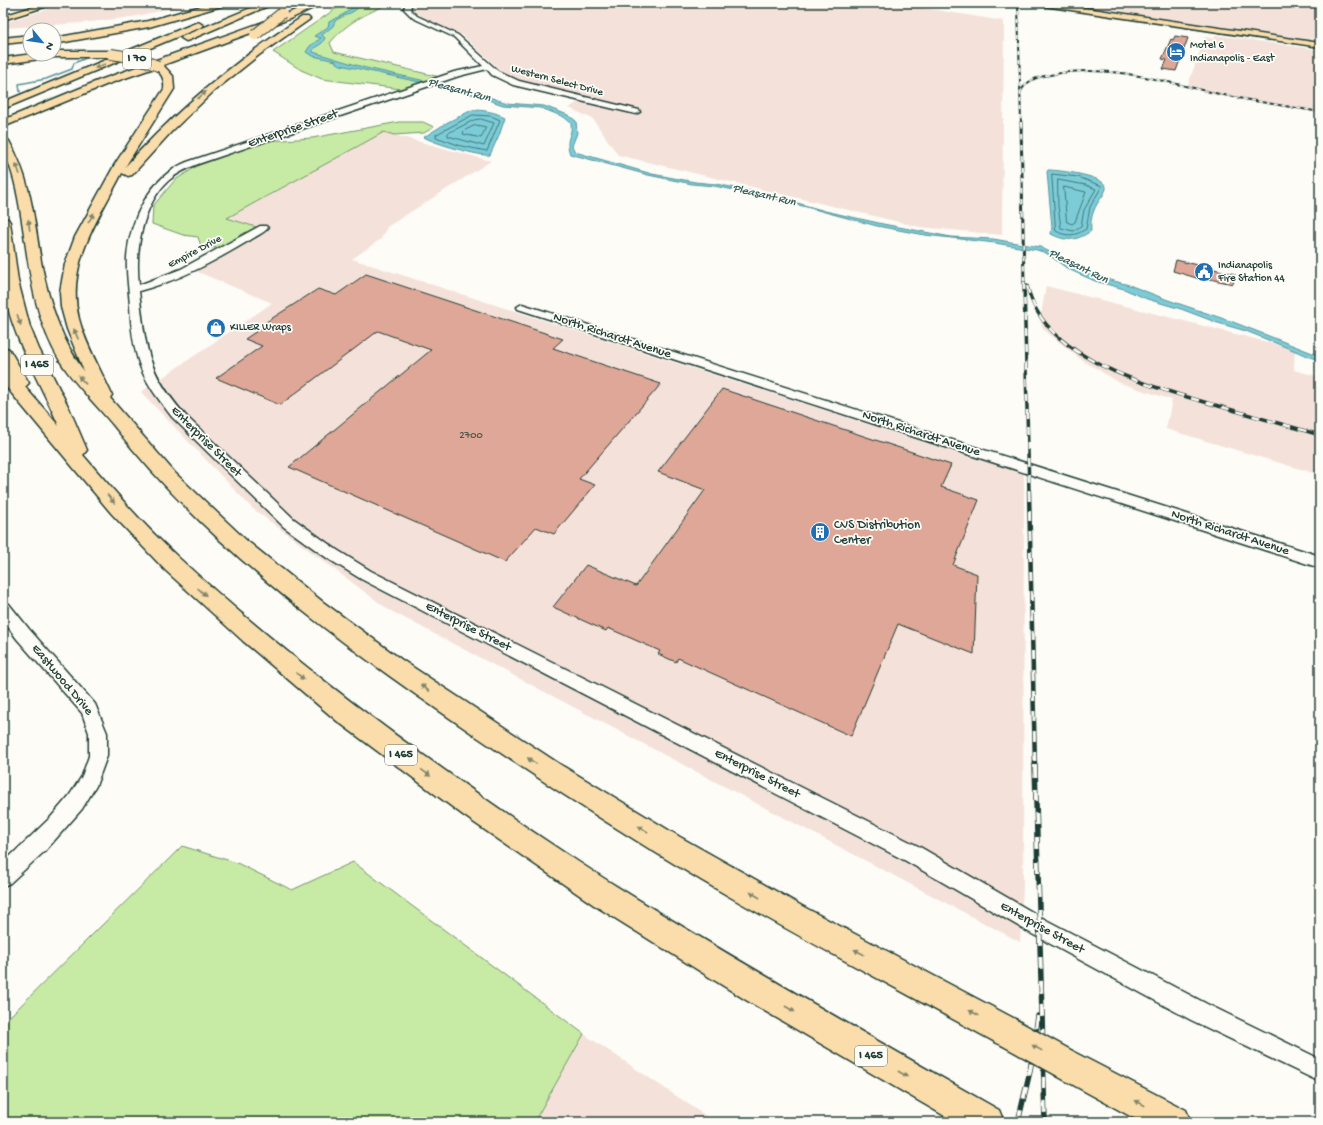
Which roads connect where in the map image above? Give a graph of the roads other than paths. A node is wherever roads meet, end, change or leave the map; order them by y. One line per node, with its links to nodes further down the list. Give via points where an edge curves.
1 (53, 3): 11 (main road)
2 (215, 3): 14 (highway, via 147,20)
3 (253, 3): 22 (highway, I 70)
4 (271, 3): 28 (highway, I 70)
5 (296, 3): 18 (highway, bridge)
6 (320, 3): 13 (highway)
7 (329, 3): 32 (highway, one-way to 7, via 167,128 220,80 258,50)
8 (409, 3): 24 (street, Western Select Drive, via 407,9 410,14 456,36)
9 (1037, 3): 19 (main road)
10 (223, 9): 16 (highway)
11 (3, 18)
12 (206, 19): 22 (highway)
13 (270, 22): 28 (highway, via 132,67); 29 (highway, via 97,85)
14 (62, 34)
15 (22, 39): 17 (highway)
16 (62, 40)
17 (3, 42)
18 (245, 44)
19 (1320, 45)
20 (22, 46): 21 (highway)
21 (3, 50)
22 (137, 50): 26 (highway, I 70, one-way to 26)
23 (3, 61): 31 (highway, bridge, via 55,54 110,54 138,58 158,66 168,74 169,89)
24 (488, 67): 27 (street, Western Select Drive, via 501,77 514,82); 35 (street, Enterprise Street, via 461,72 196,162 172,174 155,192 138,228 132,256)
25 (204, 81): 31 (highway, via 163,122)
26 (3, 106)
27 (636, 112)
28 (3, 116)
29 (3, 124)
30 (3, 140): 39 (highway, I 465, one-way to 30, via 74,371 50,320 38,284 19,172)
31 (115, 177): 32 (highway)
32 (103, 198): 39 (highway, one-way to 32, via 74,329 69,307 68,284 75,251)
33 (3, 222): 41 (highway, I 465, one-way to 41, via 12,291 23,333)
34 (263, 228): 35 (street, Empire Drive, via 183,274)
35 (134, 289): 45 (street, Enterprise Street, via 142,355 154,384 168,404 280,515 332,554 375,580 913,854 1039,927 1199,1012)
36 (522, 307): 42 (street, North Richardt Avenue)
37 (3, 352): 40 (highway)
38 (3, 372): 40 (highway)
39 (109, 408): 47 (highway, I 465, one-way to 39, bridge, via 789,914 541,767 434,695 314,606 215,523 145,453)
40 (36, 412): 41 (highway)
41 (86, 469): 46 (highway, I 465, one-way to 46, via 172,564 227,614 346,713 472,806 604,895 757,989)
42 (1320, 562)
43 (3, 608): 44 (street, Eastwood Drive, via 89,709 98,732 97,755 89,781 72,808)
44 (3, 876)
45 (1320, 1071)
46 (987, 1122)
47 (1174, 1122)

